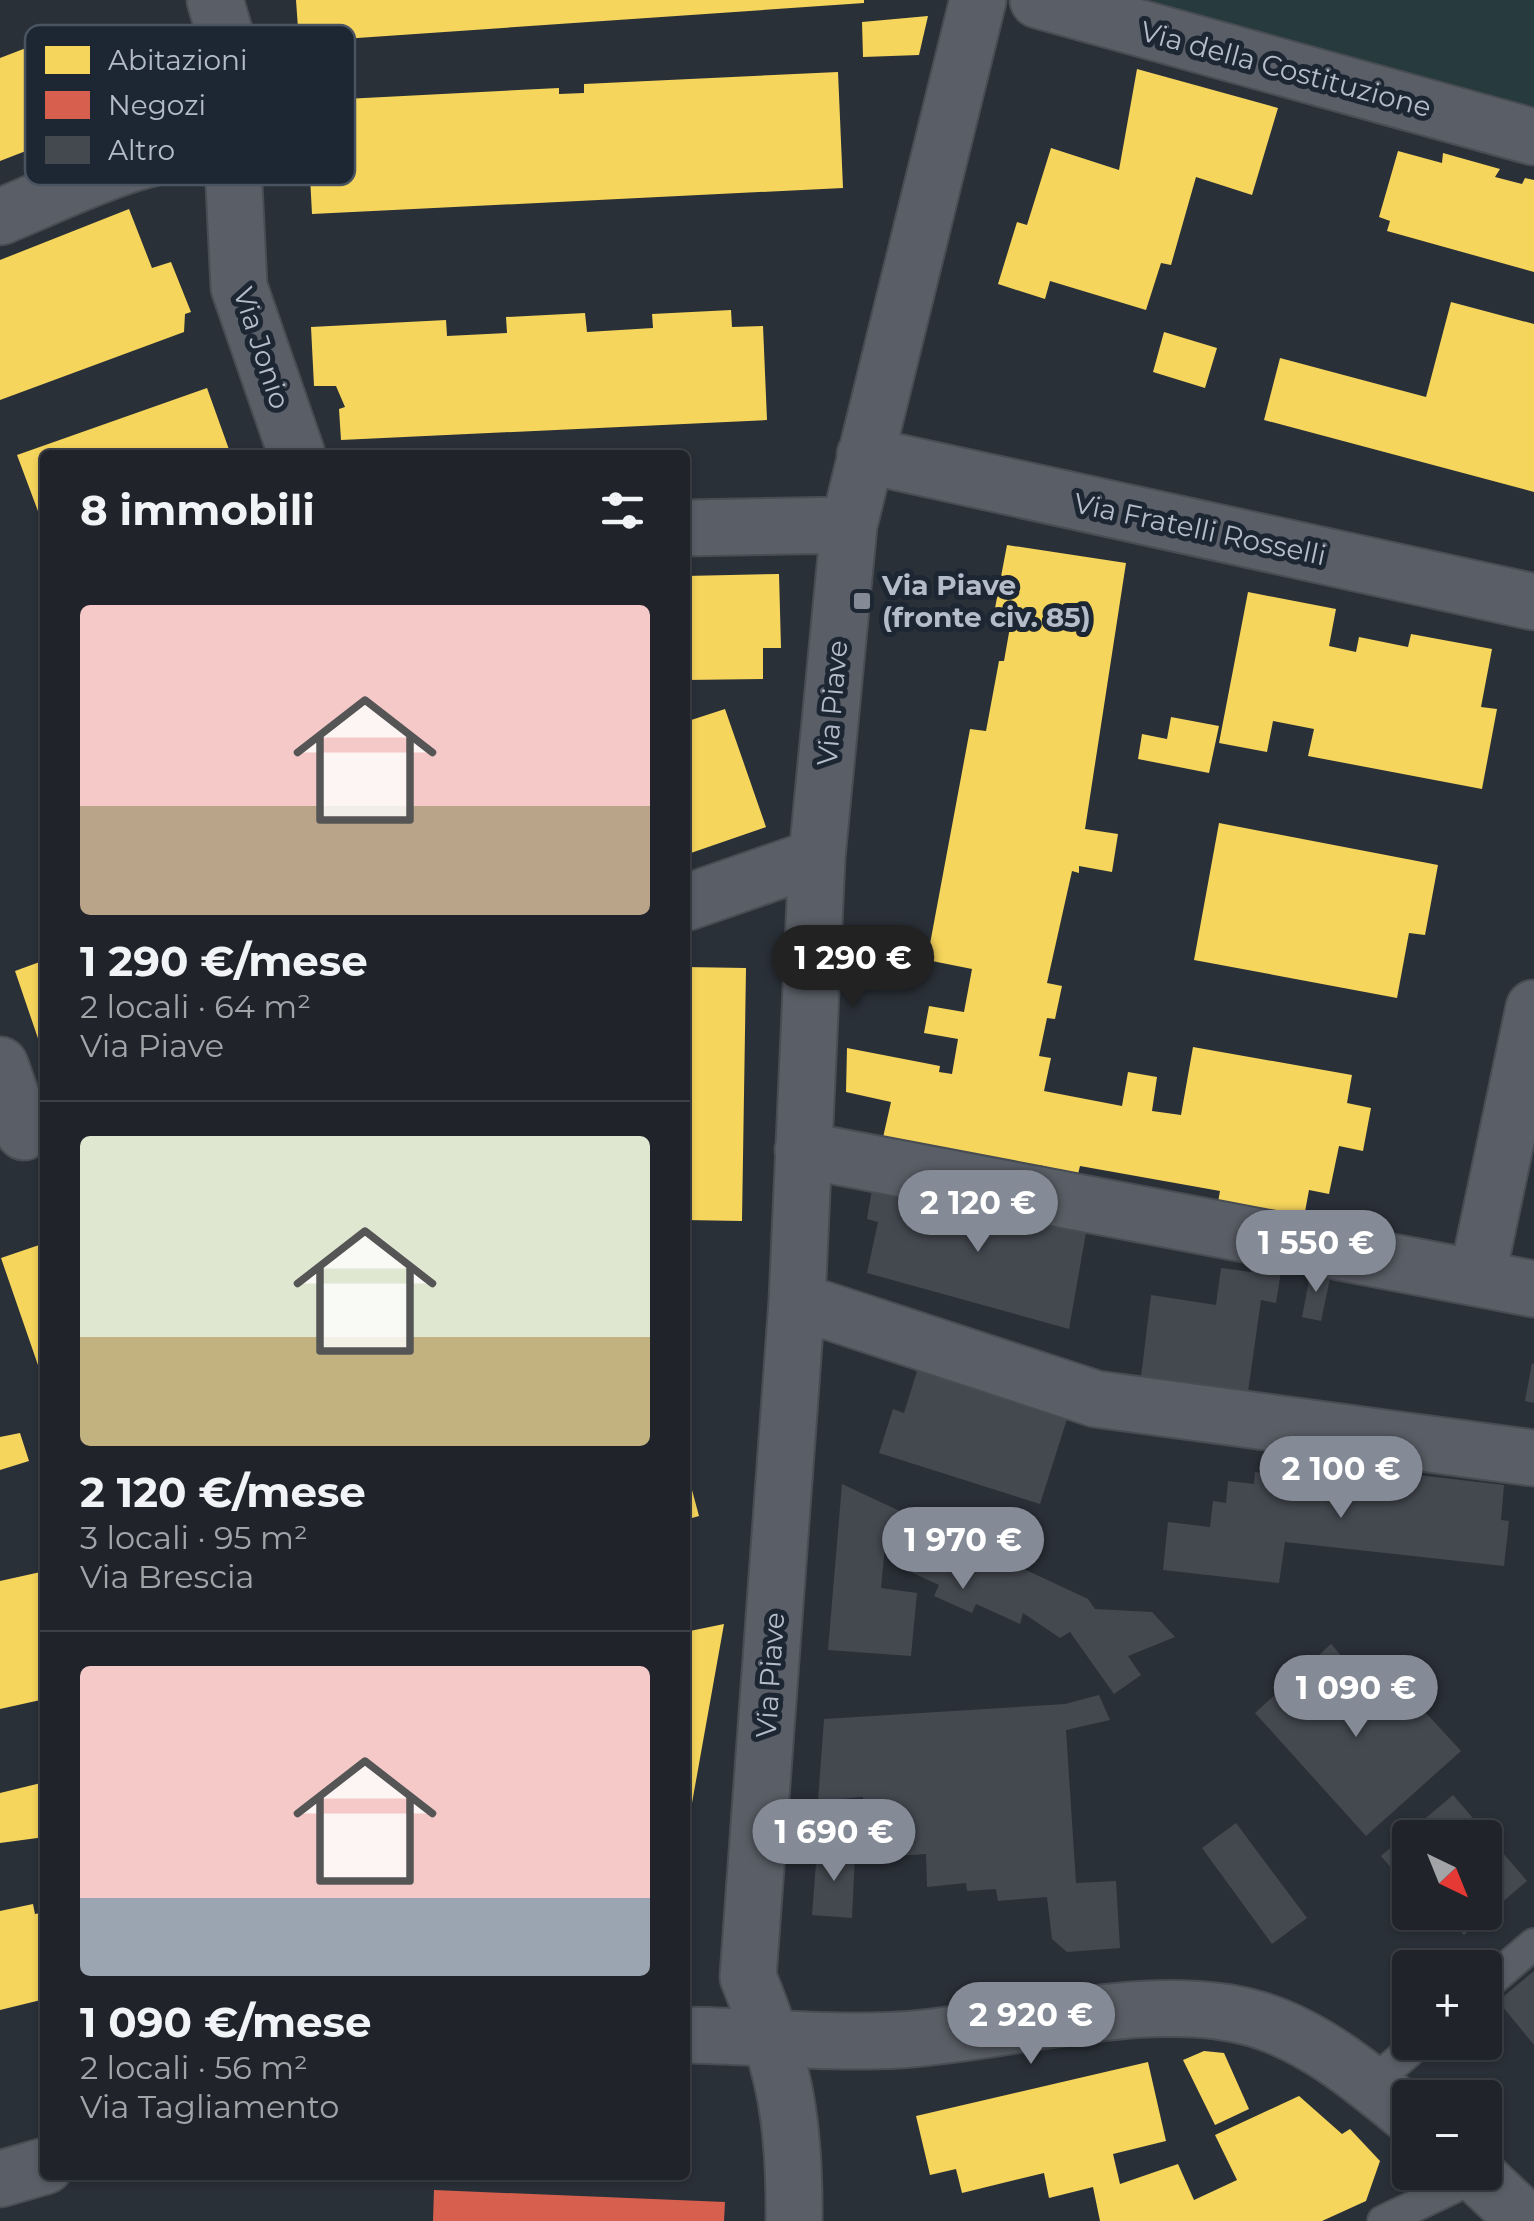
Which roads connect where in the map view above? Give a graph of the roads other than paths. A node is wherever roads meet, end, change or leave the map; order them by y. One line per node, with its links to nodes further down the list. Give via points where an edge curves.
1 (215, 0): 4 (street, Via Jonio)
2 (978, 0): 10 (street, Via Piave)
3 (1038, 0): 5 (street, Via della Costituzione)
4 (222, 25)
5 (1534, 137)
6 (79, 185): 8 (street)
7 (232, 185): 9 (street, Via Jonio, via 239,286)
8 (0, 218)
9 (295, 450)
10 (866, 455): 11 (street, Via Piave); 13 (street, Via Fratelli Rosselli)
11 (848, 525): 12 (street); 14 (street, Via Piave)
12 (690, 528)
13 (1534, 602)
14 (817, 857): 15 (street); 19 (street, Via Piave)
15 (690, 901)
16 (1534, 1008): 20 (street)
17 (0, 1066): 18 (street)
18 (23, 1133)
19 (804, 1150): 20 (street); 22 (street, Via Piave)
20 (1476, 1278): 21 (street)
21 (1534, 1290)
22 (797, 1301): 23 (street, via 1096,1399); 27 (street, Via Piave, via 748,1976)
23 (1534, 1458)
24 (1534, 1944): 25 (lane)
25 (1502, 1971)
26 (690, 2035): 27 (street)
27 (772, 2036): 29 (street, via 898,2040 1114,2014 1211,2011 1258,2019 1304,2038); 34 (street, Via Piave, via 792,2115)
28 (1411, 2060): 29 (lane)
29 (1390, 2100)
30 (40, 2167): 31 (street)
31 (0, 2179)
32 (1444, 2190): 35 (lane)
33 (1493, 2190): 36 (street)
34 (794, 2221)
35 (1382, 2221)
36 (1526, 2221)

